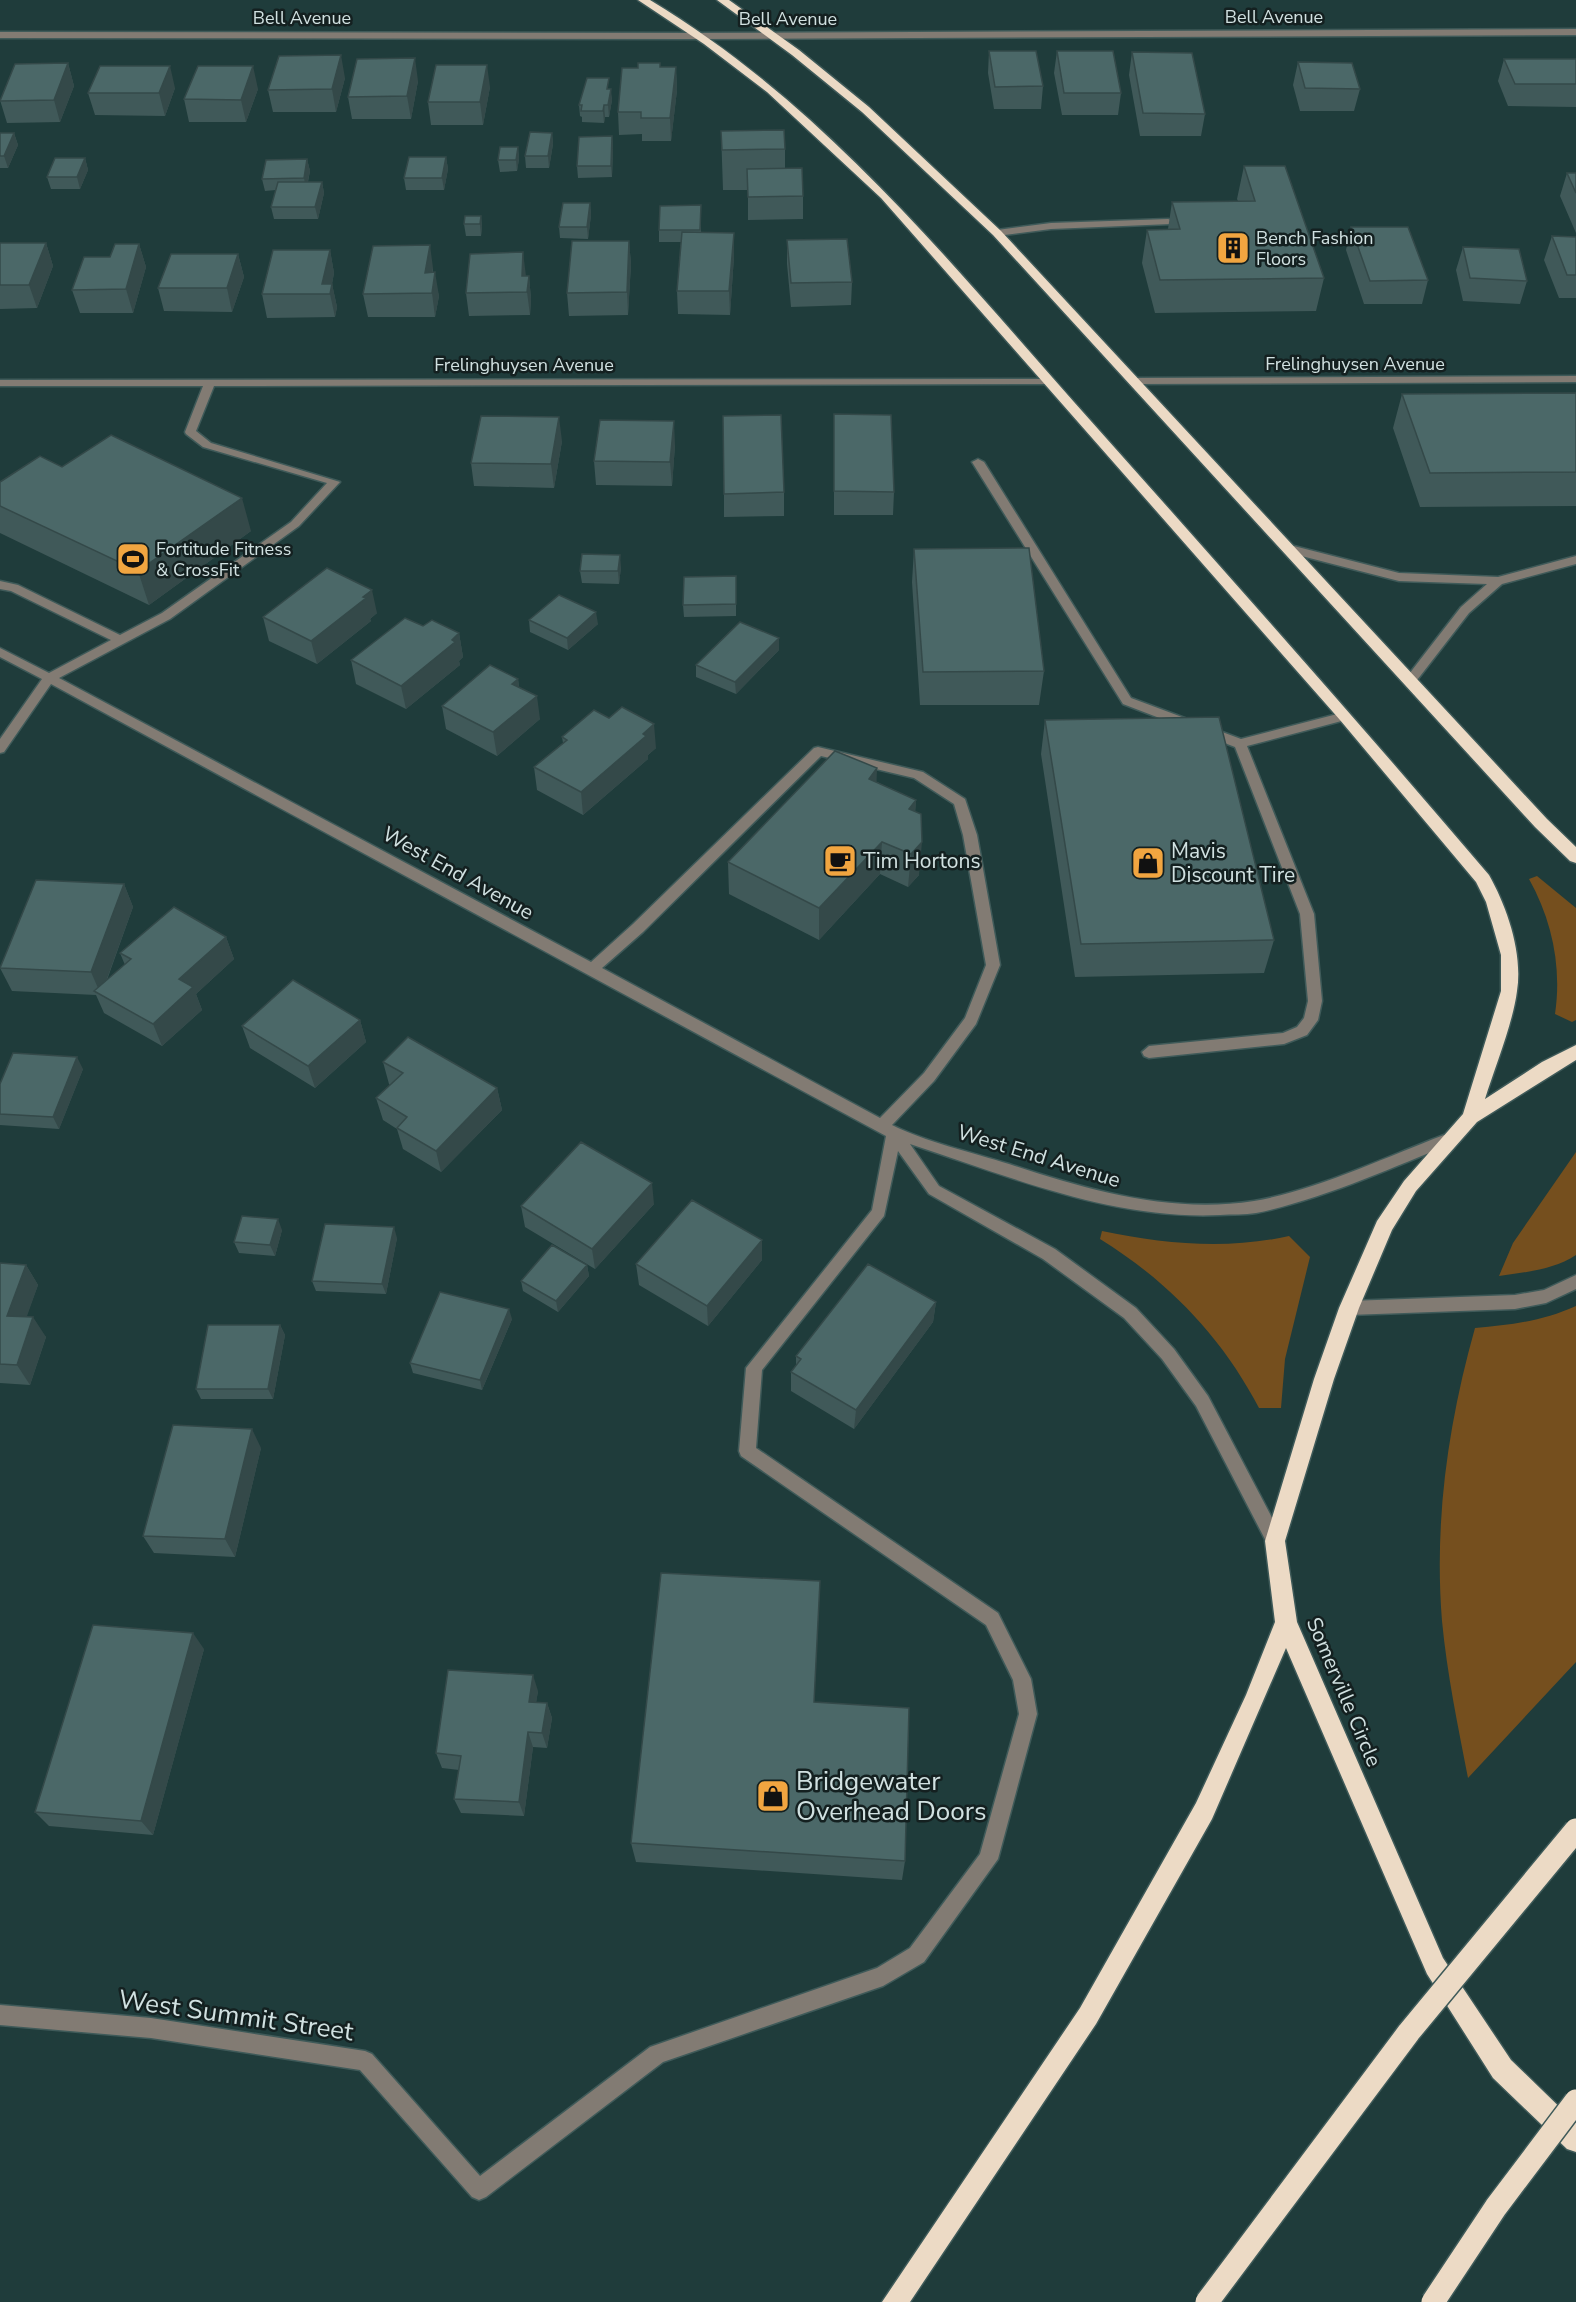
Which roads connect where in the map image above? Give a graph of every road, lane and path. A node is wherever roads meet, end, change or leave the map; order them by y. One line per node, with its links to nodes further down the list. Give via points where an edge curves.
1 (643, 0): 5 (highway)
2 (722, 0): 6 (highway)
3 (1576, 32): 6 (street, Bell Avenue)
4 (0, 35): 5 (street, Bell Avenue)
5 (697, 36): 6 (street, Bell Avenue); 10 (highway, via 760,83 843,154 937,253)
6 (774, 36): 8 (highway, via 923,158)
7 (1168, 222): 8 (street, via 1051,225)
8 (997, 233): 11 (highway)
9 (1576, 379): 11 (street, Frelinghuysen Avenue)
10 (1049, 381): 12 (street, Frelinghuysen Avenue); 23 (highway)
11 (1135, 381): 15 (highway)
12 (210, 382): 13 (street, Frelinghuysen Avenue); 19 (street, via 190,432 207,445 334,482 295,524 166,616)
13 (0, 383)
14 (978, 462): 24 (street, via 1127,701)
15 (1290, 549): 17 (street, via 1399,577); 22 (highway)
16 (1576, 560): 17 (street)
17 (1498, 581): 22 (street, via 1465,610)
18 (0, 585): 19 (street, via 14,588)
19 (120, 640): 21 (street)
20 (0, 652): 21 (street, West End Avenue)
21 (49, 678): 25 (street); 27 (street, West End Avenue)
22 (1410, 681): 26 (highway)
23 (1345, 716): 24 (street); 30 (highway, via 1483,879 1494,902 1509,955 1509,991)
24 (1240, 744): 28 (street, via 1307,914 1315,1001 1311,1020 1302,1031 1284,1038)
25 (0, 749)
26 (1576, 857)
27 (591, 970): 31 (street, West End Avenue); 31 (street, via 818,751 918,775 960,802 970,835 993,965 971,1020)
28 (1149, 1052)
29 (1576, 1052): 30 (highway, Somerville Circle)
30 (1471, 1117): 32 (highway, Somerville Circle)
31 (888, 1129): 32 (street, West End Avenue, via 1079,1193 1128,1204 1190,1210 1254,1207 1302,1195); 35 (street, West End Avenue, via 934,1190 1049,1254 1131,1313 1168,1354 1202,1401); 38 (street, West Summit Street, via 879,1212 754,1368 747,1451 992,1619 1022,1679 1028,1714 988,1859 917,1955 863,1984 657,2054 479,2190 365,2061 151,2028)
32 (1449, 1139): 34 (highway, Somerville Circle, via 1410,1186 1384,1226)
33 (1576, 1282): 34 (street, via 1546,1296 1515,1302)
34 (1349, 1308): 35 (highway, Somerville Circle)
35 (1275, 1541): 36 (highway, Somerville Circle)
36 (1286, 1622): 40 (highway, Somerville Circle, via 1435,1966 1502,2069); 41 (highway, via 1204,1811 1088,2016)
37 (1576, 1830): 42 (highway, bridge, via 1410,2032)
38 (0, 2015)
39 (1576, 2102): 43 (highway, bridge, via 1496,2207)
40 (1576, 2140)
41 (896, 2302)
42 (1207, 2302)
43 (1433, 2302)

